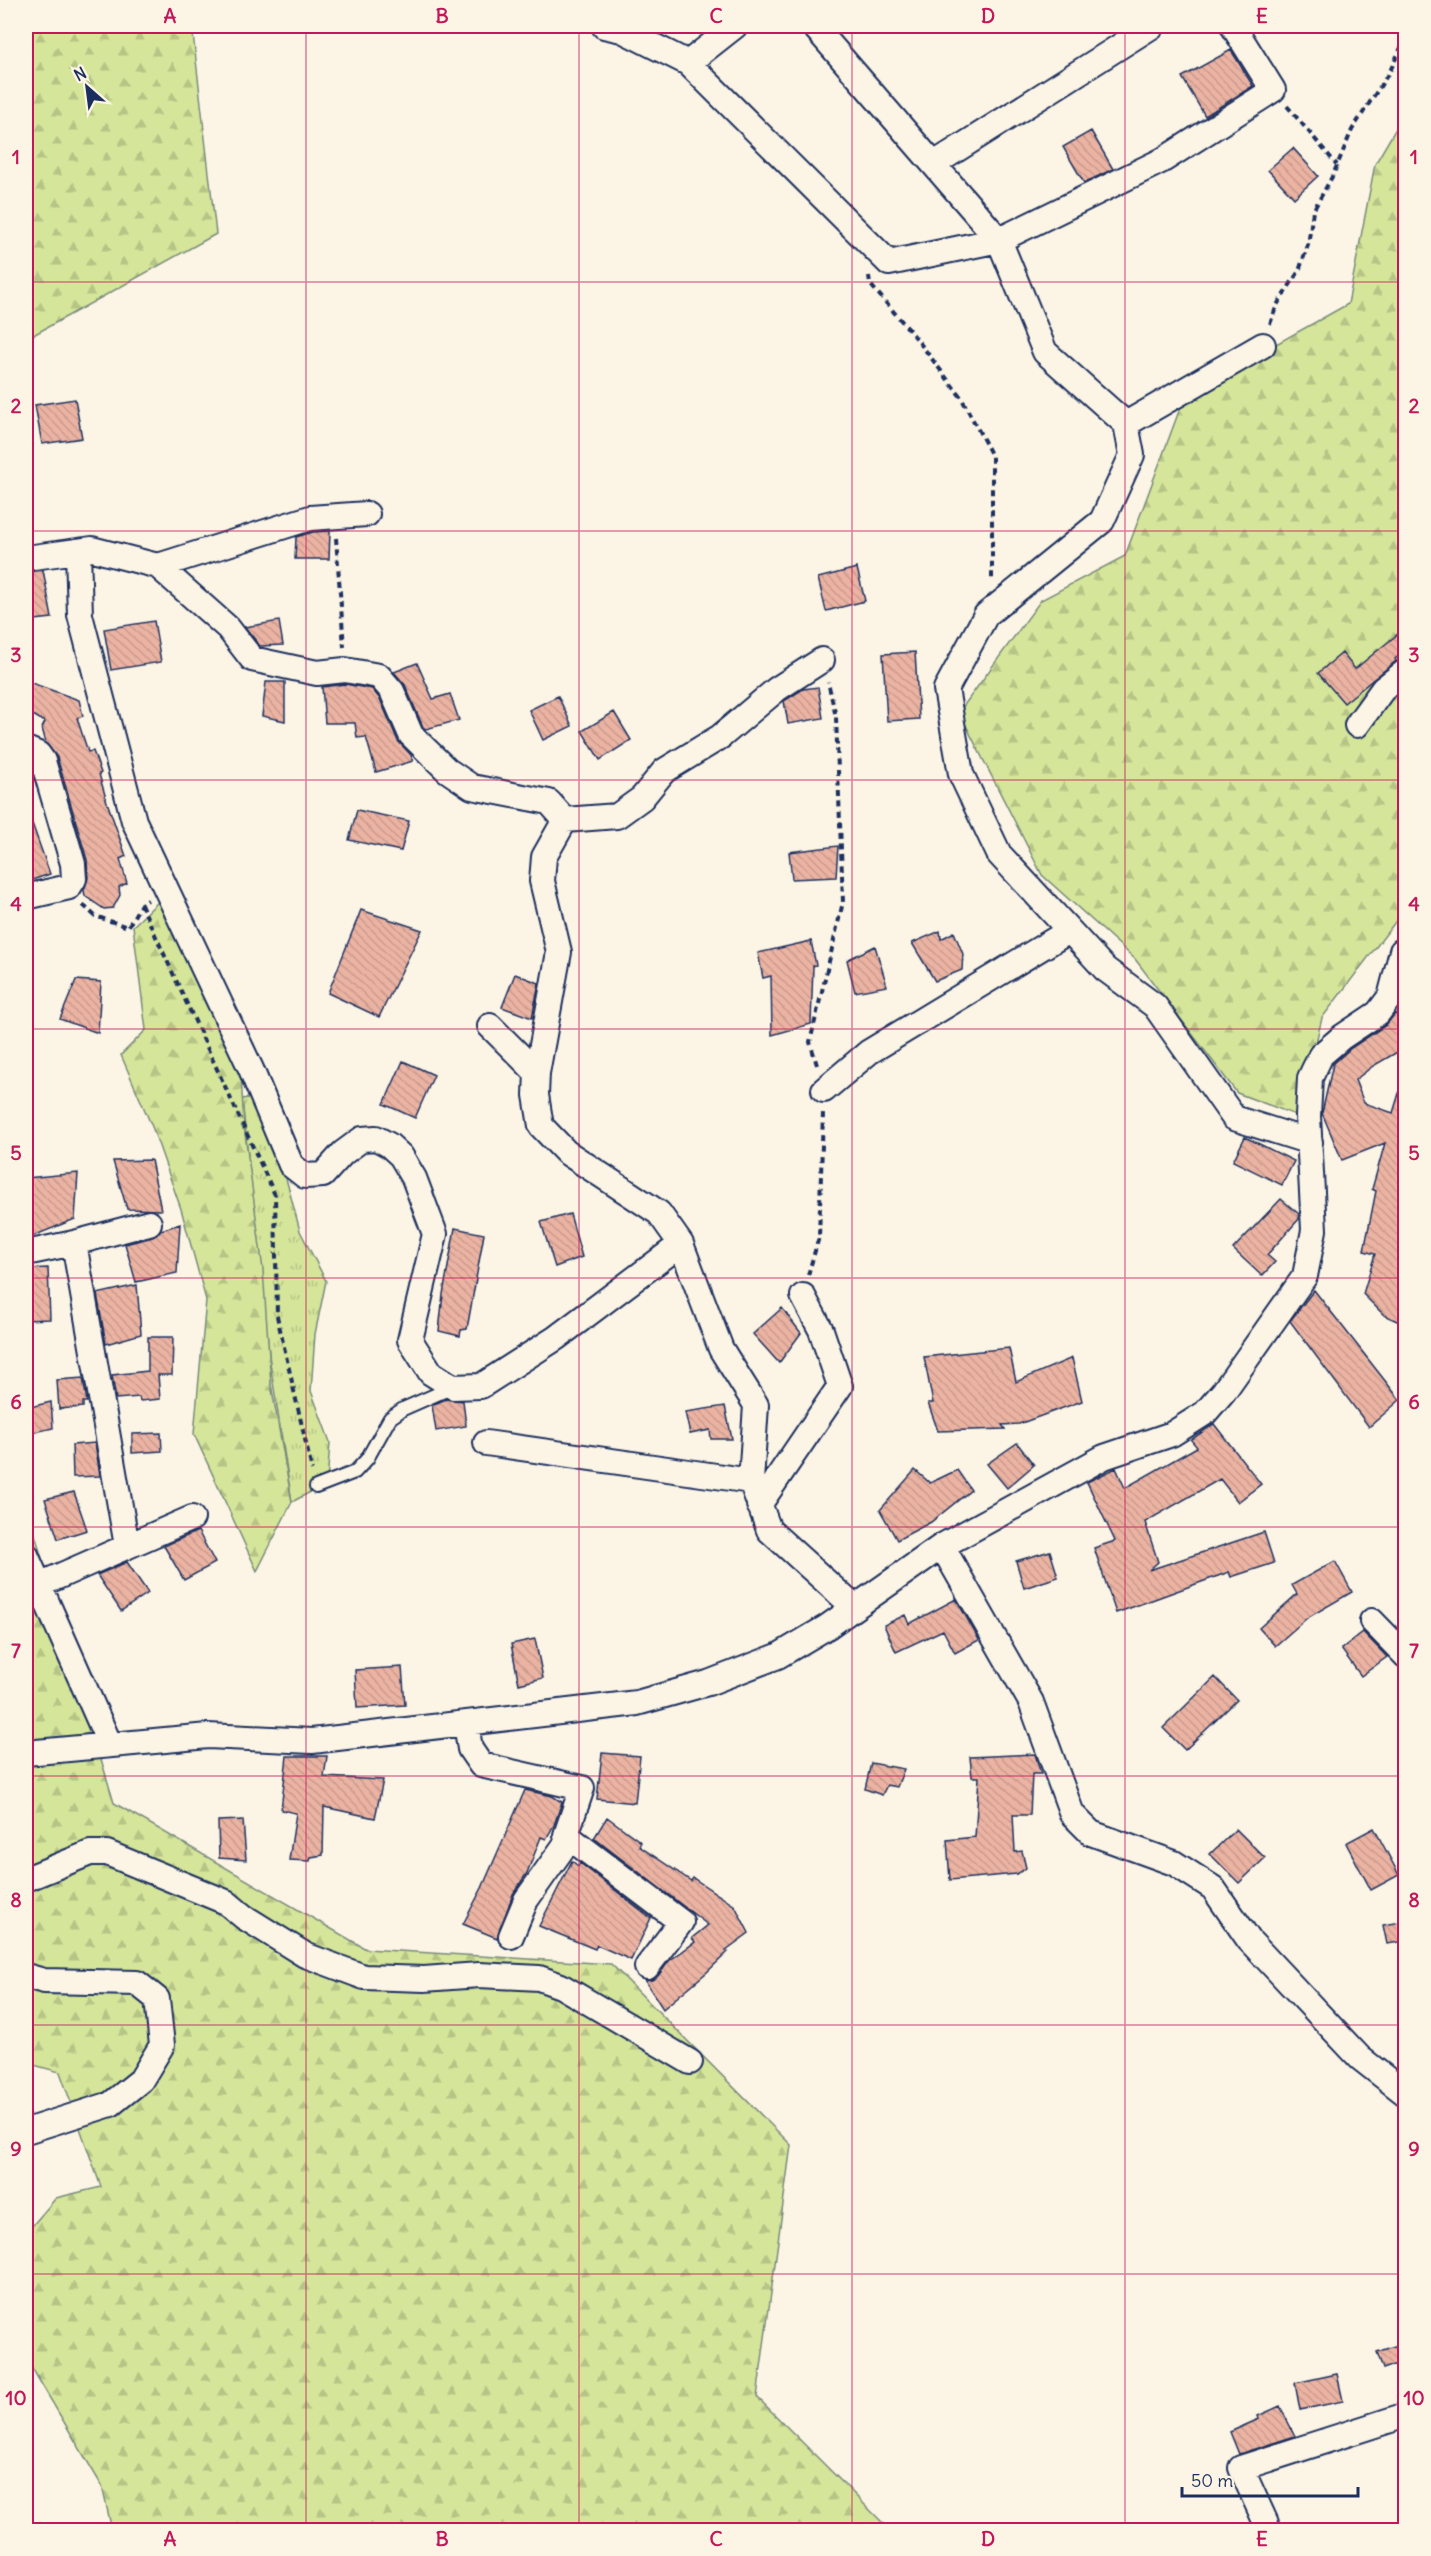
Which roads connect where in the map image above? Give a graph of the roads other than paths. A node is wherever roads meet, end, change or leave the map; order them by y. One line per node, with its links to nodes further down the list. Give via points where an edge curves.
1 (604, 26): 6 (street, via 622,30)
2 (735, 26): 6 (street)
3 (814, 26): 7 (street)
4 (1152, 26): 7 (street)
5 (1233, 26): 8 (street, via 1273,90 1163,160)
6 (688, 63): 8 (street, via 889,263)
7 (934, 164): 8 (street)
8 (999, 240): 10 (street, via 1045,352)
9 (1263, 345): 10 (street)
10 (1126, 424): 21 (street, via 1132,455 1102,521 986,615 946,689 961,774 999,854)
11 (367, 514): 14 (street, via 310,518)
12 (78, 551): 13 (street); 14 (street, via 92,549); 32 (street, via 80,615 134,821 251,1069 291,1165 305,1176 323,1175 362,1139 376,1138 401,1156 414,1178 435,1234 410,1340 431,1372)
13 (26, 558)
14 (158, 566): 19 (street, via 228,628 252,659 317,673 345,670 379,676 392,691 411,735 447,770 472,787 549,802)
15 (822, 660): 19 (street, via 777,689 720,738 664,771 642,798 617,816)
16 (1406, 671): 17 (street, via 1383,689)
17 (1356, 725)
18 (26, 749): 20 (street, via 43,761 74,879 69,887)
19 (565, 820): 24 (street, via 544,858 542,881 559,952)
20 (26, 897)
21 (1069, 931): 25 (street, via 869,1052); 26 (street, via 1105,969 1155,1006 1234,1118)
22 (1404, 947): 26 (street, via 1390,997 1378,1013 1321,1055 1310,1078)
23 (490, 1026): 24 (street)
24 (537, 1073): 29 (street, via 540,1126 566,1152 659,1213)
25 (824, 1090)
26 (1310, 1142): 39 (street, via 1314,1230 1305,1276 1205,1413 1172,1434 1104,1457)
27 (149, 1223): 28 (street)
28 (74, 1244): 30 (street); 38 (street)
29 (681, 1245): 32 (street, via 556,1338 481,1386); 34 (street, via 721,1349 756,1405)
30 (26, 1253)
31 (803, 1296): 36 (street, via 821,1330 840,1386)
32 (453, 1387): 35 (lane, via 390,1418 355,1472)
33 (486, 1443): 34 (street)
34 (751, 1481): 36 (street)
35 (316, 1487)
36 (759, 1506): 42 (street, via 769,1530)
37 (192, 1518): 38 (street)
38 (127, 1546): 41 (street)
39 (942, 1546): 42 (street); 54 (street, via 1030,1702 1072,1814 1091,1833 1174,1863 1213,1888 1249,1940 1360,2058)
40 (26, 1555): 41 (street)
41 (39, 1585): 46 (street)
42 (854, 1607): 45 (street, via 827,1628 778,1656 708,1683 637,1703)
43 (1372, 1621): 44 (street)
44 (1406, 1656)
45 (466, 1723): 46 (street, via 312,1741 208,1736); 48 (street, via 470,1749 481,1766 582,1788 566,1835)
46 (110, 1746): 47 (street)
47 (26, 1754)
48 (570, 1838): 50 (street, via 526,1900); 51 (street, via 681,1922)
49 (26, 1879): 53 (street, via 90,1853 107,1853 226,1902 305,1955 364,1977 539,1978 561,1986)
50 (511, 1936)
51 (647, 1968)
52 (26, 1977): 55 (street, via 44,1981 137,1983 157,1999 162,2045 141,2080 111,2104)
53 (690, 2061)
54 (1406, 2094)
55 (26, 2131)
56 (1406, 2415): 57 (street, via 1241,2468)
57 (1266, 2523)

